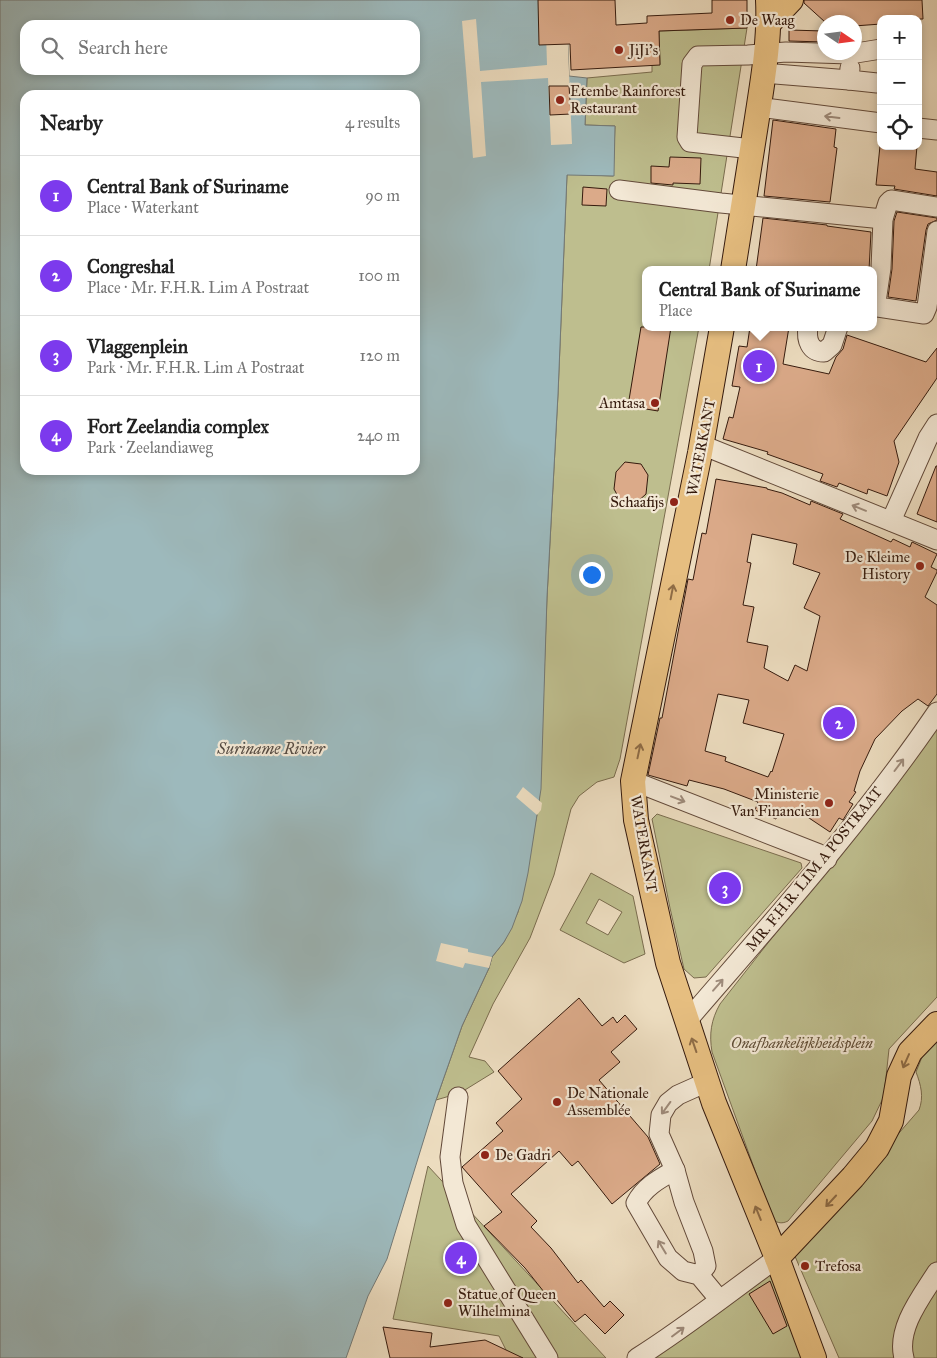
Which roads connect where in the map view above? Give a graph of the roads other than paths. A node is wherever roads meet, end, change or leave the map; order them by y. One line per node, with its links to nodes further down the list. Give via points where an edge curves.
1 (792, 0): 2 (main road)
2 (769, 11): 7 (main road)
3 (877, 50): 4 (street)
4 (862, 52)
5 (817, 53): 7 (street, via 786,52)
6 (850, 60): 8 (street)
7 (764, 64): 8 (street); 10 (main road); 14 (street, via 698,56 692,64 687,137 690,142)
8 (849, 80): 9 (street)
9 (877, 82)
10 (758, 107): 11 (street, one-way to 10); 14 (main road)
11 (877, 122)
12 (922, 128): 13 (street)
13 (937, 130)
14 (752, 149): 16 (main road)
15 (619, 190): 16 (street)
16 (744, 205): 18 (street); 20 (main road)
17 (937, 207): 18 (street, via 891,200)
18 (883, 219): 21 (street)
19 (937, 231): 22 (street, via 924,314)
20 (733, 266)
21 (877, 295)
22 (877, 304)
23 (721, 331): 27 (main road, WATERKANT)
24 (808, 331): 25 (street, via 808,342 818,352 824,352 832,345)
25 (837, 331)
26 (937, 424): 28 (street)
27 (702, 445): 28 (street, one-way to 27); 31 (main road, WATERKANT, one-way to 27)
28 (891, 521): 29 (street)
29 (937, 540)
30 (937, 712): 32 (street, MR. F.H.R. LIM A POSTRAAT, one-way to 30)
31 (633, 781): 32 (street, one-way to 32); 33 (main road, WATERKANT, via 636,820 668,964)
32 (827, 859): 33 (street, MR. F.H.R. LIM A POSTRAAT, one-way to 32)
33 (686, 1022): 35 (main road, WATERKANT, one-way to 33)
34 (937, 1024): 38 (main road, one-way to 38, via 910,1052 899,1076 890,1121 877,1148)
35 (707, 1082): 37 (street, one-way to 37, via 678,1095 661,1115 659,1134); 38 (main road, WATERKANT, one-way to 35)
36 (458, 1097): 42 (street, via 450,1157 453,1183 466,1225)
37 (674, 1170): 40 (street, via 703,1251 706,1266); 40 (street, one-way to 37, via 683,1271 668,1258 636,1203 657,1180)
38 (777, 1258): 41 (street); 44 (main road, WATERKANT)
39 (937, 1272): 45 (street, via 908,1322 903,1338)
40 (699, 1275): 41 (street)
41 (719, 1299): 43 (street, one-way to 41, via 672,1336)
42 (548, 1358)
43 (636, 1358)
44 (814, 1358)
45 (904, 1358)

